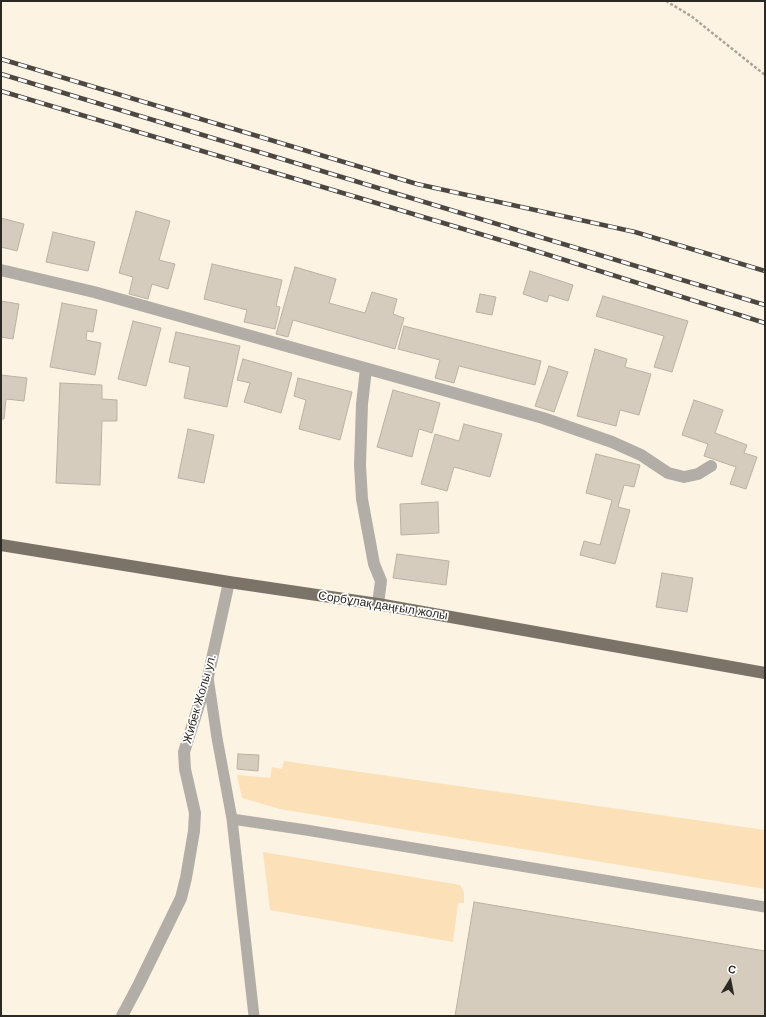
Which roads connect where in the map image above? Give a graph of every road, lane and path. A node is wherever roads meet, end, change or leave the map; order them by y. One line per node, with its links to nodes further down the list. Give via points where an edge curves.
1 (666, 1): 2 (path, via 691,16)
2 (765, 75)
3 (1, 270): 4 (street, via 94,292)
4 (366, 369): 5 (street, via 542,418 641,455 668,473 684,477 698,474); 8 (street, via 360,465 362,498 374,564 381,581)
5 (711, 466)
6 (1, 545): 7 (main road, Сорбұлақ даңғыл жолы)
7 (229, 582): 8 (main road, Сорбұлақ даңғыл жолы); 10 (street, Жибек Жолы ул.)
8 (378, 604): 9 (main road, Сорбұлақ даңғыл жолы)
9 (765, 673)
10 (208, 677): 11 (lane); 13 (street, Жибек Жолы ул., via 184,752 185,769 195,813 182,898)
11 (232, 819): 12 (lane); 14 (lane)
12 (765, 907)
13 (122, 1016)
14 (254, 1016)

